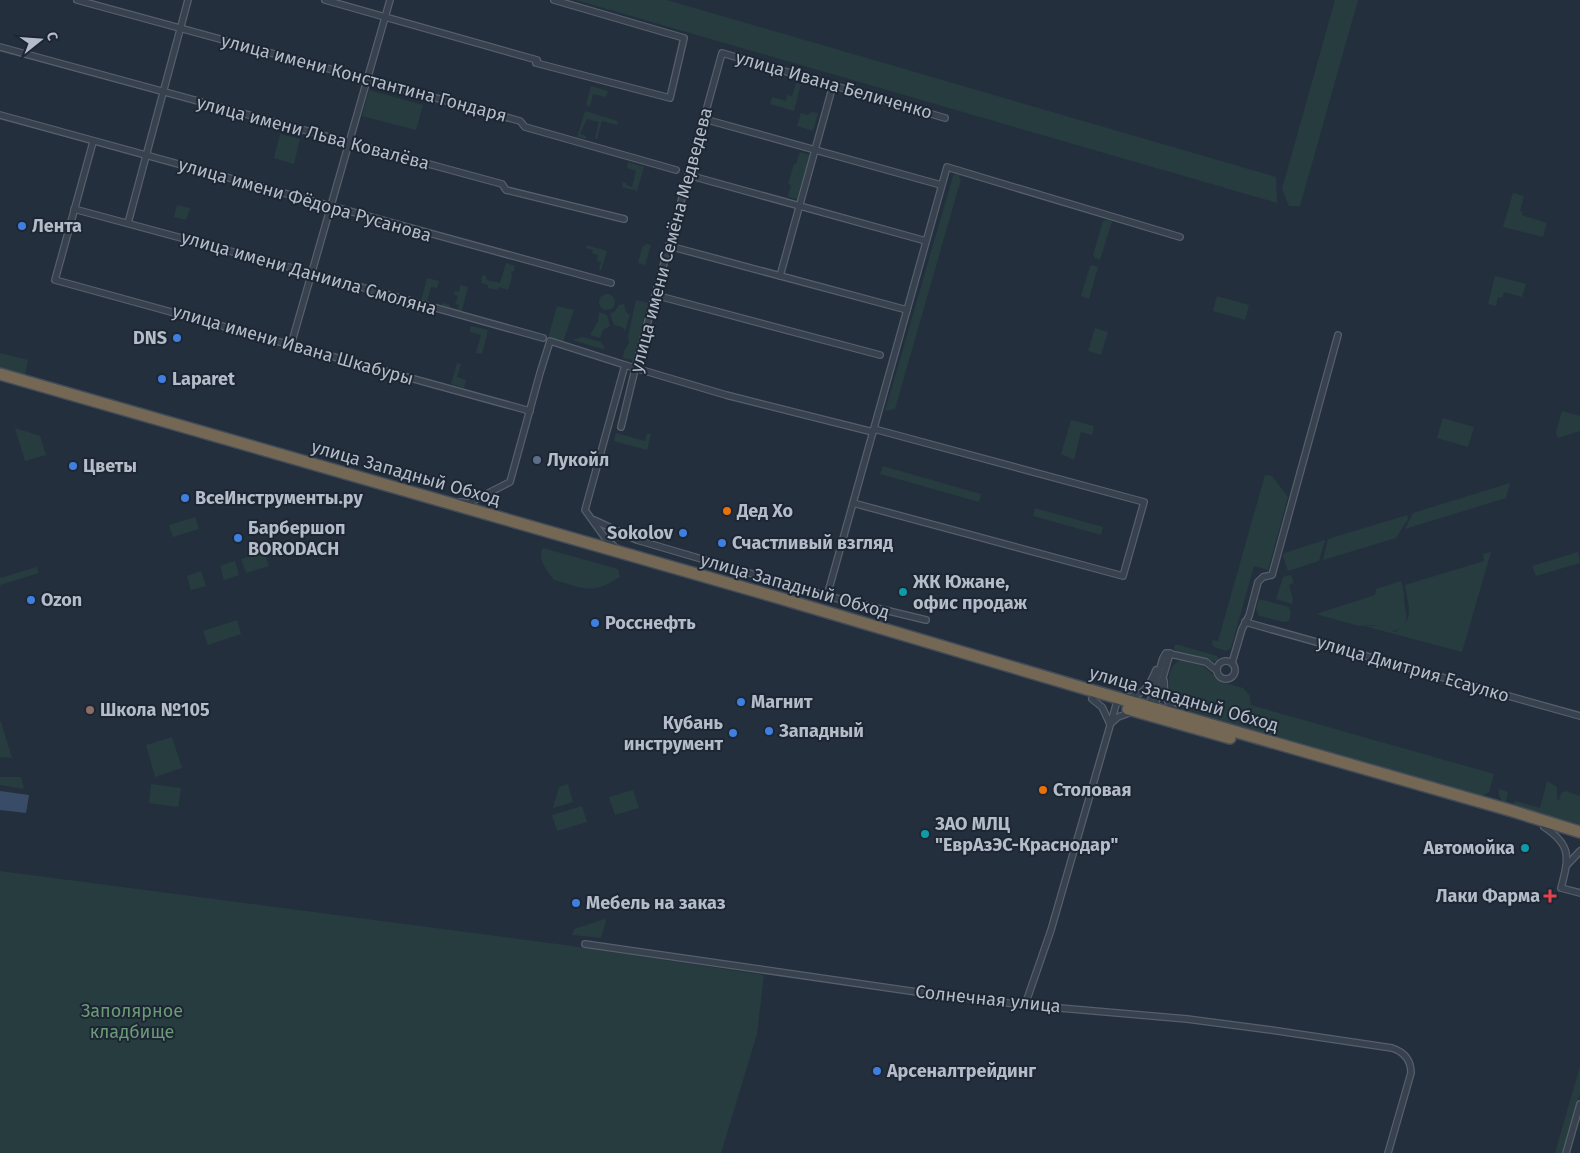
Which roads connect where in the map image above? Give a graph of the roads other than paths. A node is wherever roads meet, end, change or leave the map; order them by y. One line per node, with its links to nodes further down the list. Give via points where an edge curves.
1 (77, 0): 7 (street, улица имени Константина Гондаря)
2 (188, 0): 7 (street)
3 (325, 0): 6 (street)
4 (390, 0): 6 (street)
5 (554, 0): 6 (street, via 684,38 670,98)
6 (385, 16): 10 (street)
7 (181, 28): 10 (street, улица имени Константина Гондаря); 12 (street)
8 (0, 48): 12 (street, улица имени Льва Ковалёва)
9 (722, 53): 11 (street, улица Ивана Беличенко); 15 (street, улица имени Семёна Медведева)
10 (367, 80): 17 (street); 20 (street, улица имени Константина Гондаря)
11 (833, 85): 14 (street, улица Ивана Беличенко); 18 (street)
12 (164, 92): 17 (street, улица имени Льва Ковалёва); 19 (street)
13 (0, 115): 16 (street, улица имени Фёдора Русанова)
14 (945, 118)
15 (704, 119): 18 (street); 21 (street, улица имени Семёна Медведева)
16 (93, 142): 19 (street, улица имени Фёдора Русанова); 25 (street)
17 (349, 142): 24 (street); 26 (street, улица имени Льва Ковалёва, via 502,184 506,190)
18 (816, 149): 22 (street); 23 (street)
19 (146, 156): 24 (street, улица имени Фёдора Русанова); 27 (street)
20 (676, 170)
21 (688, 175): 23 (street); 30 (street, улица имени Семёна Медведева)
22 (941, 185): 28 (street, via 946,167); 29 (street)
23 (799, 206): 29 (street); 32 (street)
24 (330, 207): 31 (street); 33 (street, улица имени Фёдора Русанова)
25 (74, 209): 27 (street, улица имени Даниила Смоляна); 38 (street, улица имени Ивана Шкабуры, via 55,280)
26 (624, 219)
27 (128, 222): 31 (street, улица имени Даниила Смоляна)
28 (1180, 237)
29 (926, 241): 35 (street)
30 (669, 246): 32 (street); 34 (street, улица имени Семёна Медведева)
31 (312, 273): 37 (street, улица имени Даниила Смоляна); 38 (street)
32 (780, 276): 35 (street)
33 (611, 284)
34 (655, 295): 39 (street); 41 (street, улица имени Семёна Медведева)
35 (907, 310): 46 (street)
36 (1338, 335): 53 (street, via 1272,575 1260,579)
37 (543, 338)
38 (292, 345): 44 (street, улица имени Ивана Шкабуры)
39 (880, 355)
40 (625, 365): 41 (street); 44 (street, via 550,341); 49 (street, via 585,510)
41 (636, 367): 45 (street, улица имени Семёна Медведева); 46 (street, via 726,394)
42 (0, 374): 47 (highway, улица Западный Обход)
43 (0, 382): 59 (highway, улица Западный Обход)
44 (530, 410): 47 (street, via 510,482 469,503)
45 (621, 427)
46 (873, 431): 48 (street); 48 (street, via 1144,502 1123,576)
47 (414, 494): 50 (highway, улица Западный Обход)
48 (853, 503): 51 (street)
49 (592, 519): 50 (street, via 613,546); 51 (street, via 637,540)
50 (645, 561): 60 (highway, улица Западный Обход, via 776,597)
51 (827, 596): 52 (street)
52 (926, 620)
53 (1246, 622): 56 (street); 62 (street, улица Дмитрия Есаулко)
54 (1170, 653): 55 (street); 57 (street, via 1206,662); 58 (street)
55 (1163, 658): 60 (street, via 1149,687 1143,692); 61 (street)
56 (1232, 663): 57 (street, via 1227,660 1220,662); 57 (street, via 1235,672 1229,679 1220,678)
57 (1216, 670)
58 (1164, 677): 61 (street); 63 (street, via 1165,694 1172,708)
59 (1092, 699): 60 (highway, улица Западный Обход); 64 (street, via 1102,707)
60 (1114, 700): 61 (highway, улица Западный Обход); 64 (street)
61 (1148, 711): 63 (highway, улица Западный Обход); 64 (street, via 1124,715); 65 (highway, улица Западный Обход)
62 (1580, 716)
63 (1190, 718): 66 (highway, улица Западный Обход)
64 (1110, 724): 72 (street, via 1051,930)
65 (1544, 827): 67 (highway, улица Западный Обход); 69 (street, via 1563,844)
66 (1580, 832)
67 (1580, 838)
68 (1580, 851): 69 (street)
69 (1567, 865): 70 (street, via 1561,888)
70 (1580, 893)
71 (585, 944): 72 (street, Солнечная улица)
72 (1025, 1005): 74 (street, Солнечная улица, via 1186,1020 1392,1048 1408,1060 1411,1073)
73 (1580, 1104): 75 (street)
74 (1388, 1153)
75 (1566, 1153)

